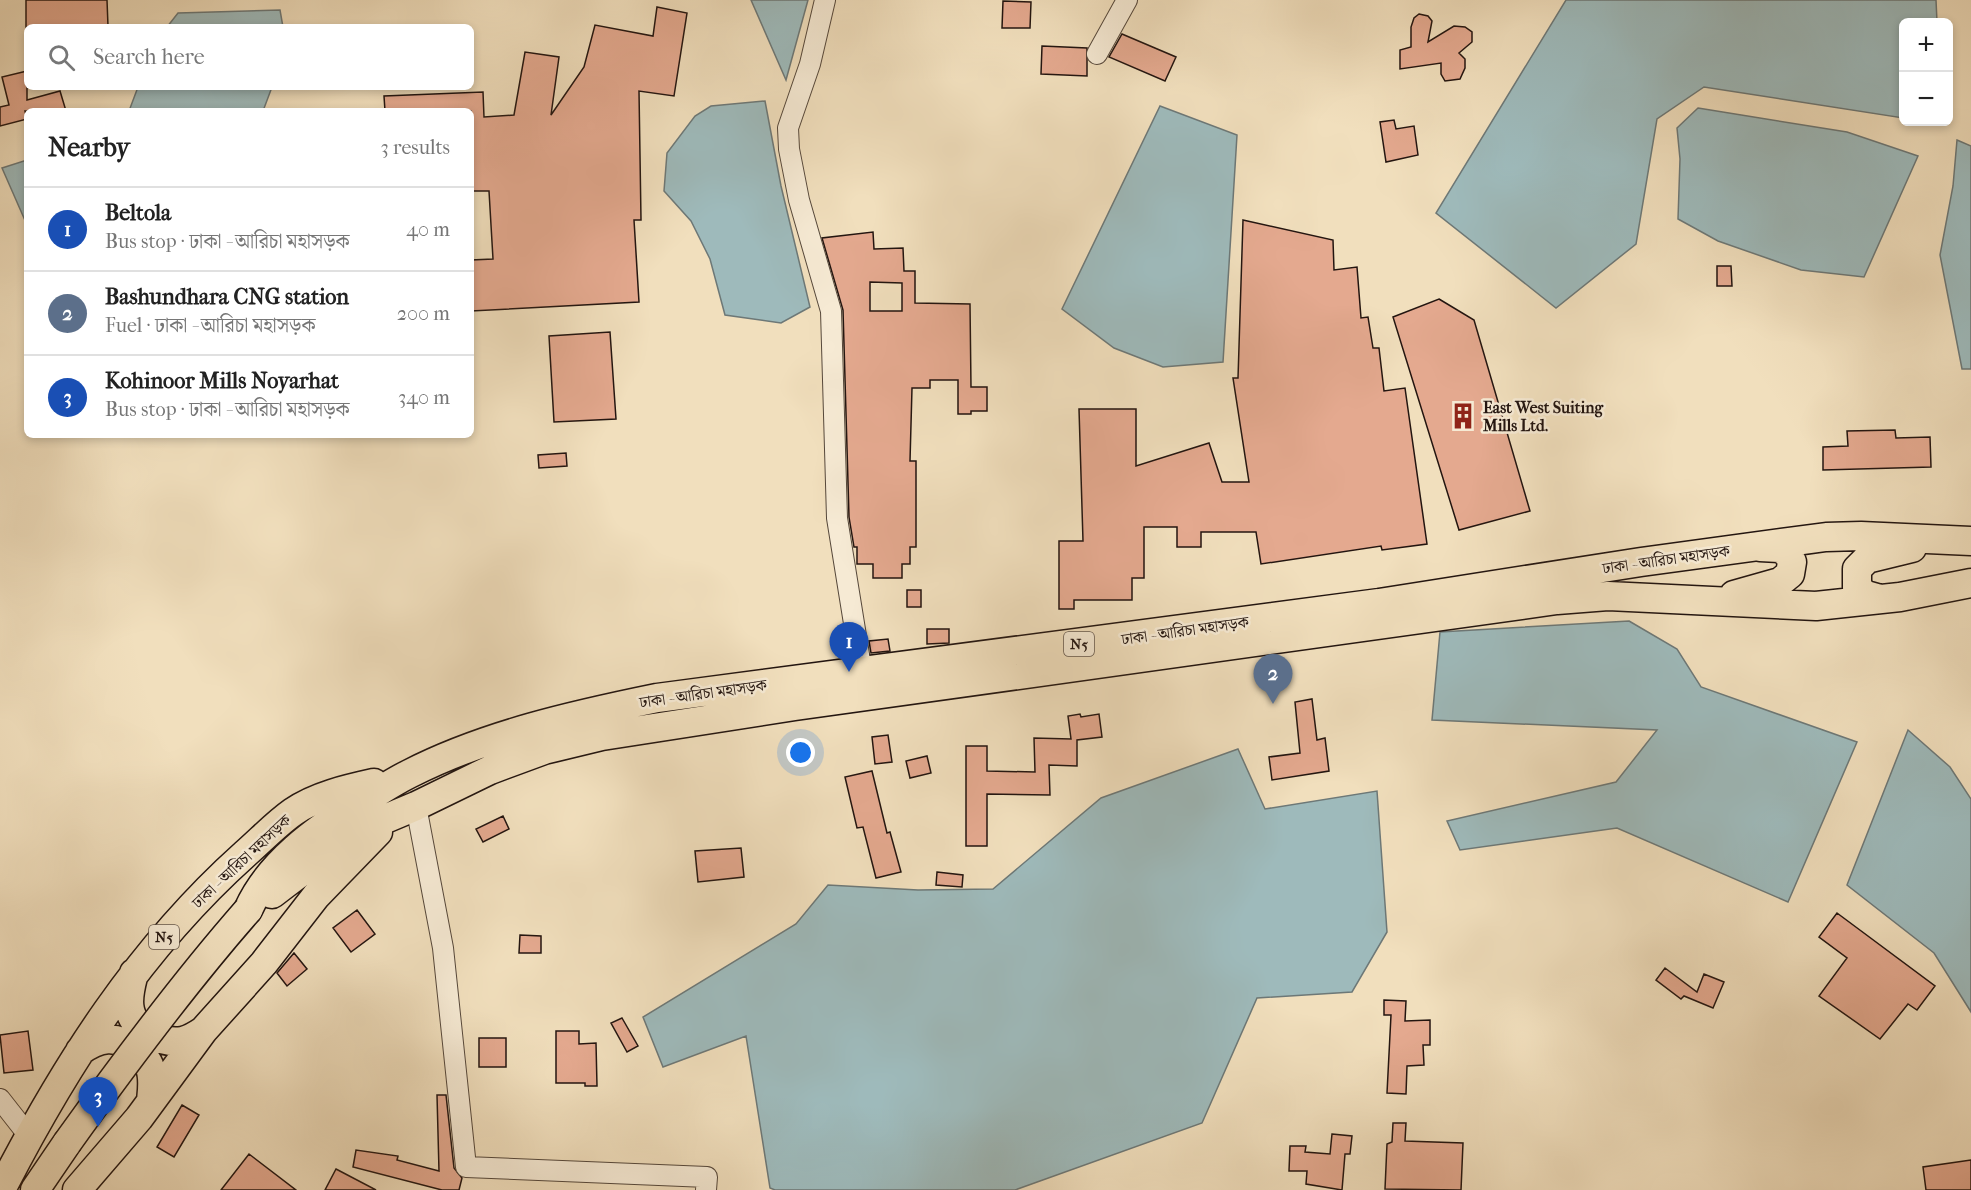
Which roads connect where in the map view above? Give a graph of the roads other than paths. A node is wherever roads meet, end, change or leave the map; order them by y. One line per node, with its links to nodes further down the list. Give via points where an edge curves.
1 (825, 0): 9 (street, via 810,64 788,128 789,149 799,200 831,311 837,518)
2 (1127, 0): 3 (street)
3 (1097, 54)
4 (1960, 541): 5 (highway, ঢাকা - আরিচা মহাসড়ক / N5, via 1861,536); 7 (highway, via 1867,559 1857,569 1857,588)
5 (1758, 546): 8 (highway, via 1788,553 1792,562 1790,574 1780,582); 9 (highway, ঢাকা - আরিচা মহাসড়ক / N5, via 1379,603)
6 (1971, 583): 7 (highway, N5)
7 (1880, 599): 8 (highway, N5, via 1816,606)
8 (1703, 602): 11 (highway, N5, via 1608,596 1557,600 695,721 544,750 490,770)
9 (862, 673): 10 (highway, ঢাকা - আরিচা মহাসড়ক / N5, via 657,698 601,710 480,744)
10 (408, 774): 12 (highway, ঢাকা - আরিচা মহাসড়ক / N5, via 343,813 298,847 265,879); 13 (highway, ঢাকা - আরিচা মহাসড়ক / N5, via 352,788 293,812 212,884)
11 (409, 809): 12 (highway, N5, via 352,833); 14 (highway, via 382,828 331,880); 22 (street, via 443,948 466,1167 707,1177)
12 (248, 910): 20 (highway, N5, bridge, via 141,1040)
13 (134, 972): 14 (highway, via 129,1009 134,1020 160,1039 172,1042 185,1041); 15 (highway, ঢাকা - আরিচা মহাসড়ক / N5)
14 (203, 1031): 17 (highway)
15 (80, 1051): 17 (highway, via 104,1038 116,1038 132,1047 150,1066); 18 (highway, ঢাকা - আরিচা মহাসড়ক / N5)
16 (0, 1099): 18 (street)
17 (151, 1101): 21 (highway)
18 (29, 1136): 19 (highway, ঢাকা - আরিচা মহাসড়ক / N5)
19 (1, 1190)
20 (36, 1190)
21 (77, 1190)
22 (706, 1190)

